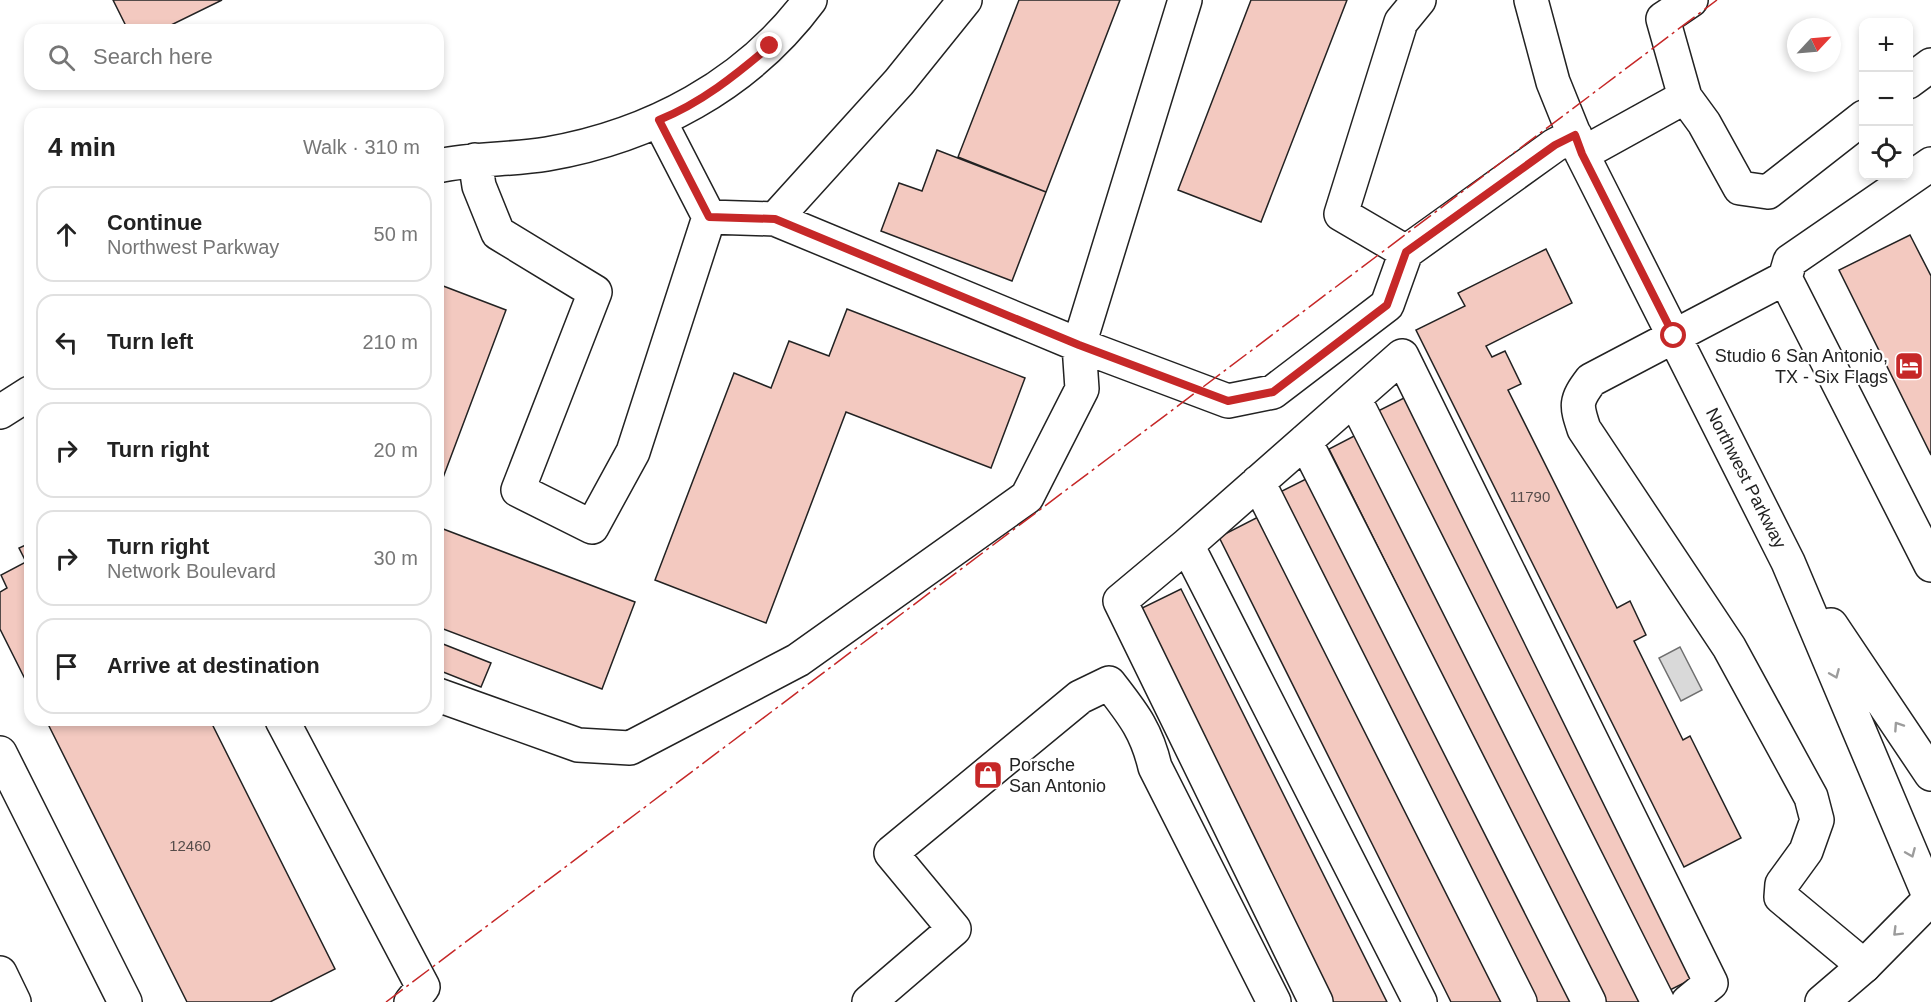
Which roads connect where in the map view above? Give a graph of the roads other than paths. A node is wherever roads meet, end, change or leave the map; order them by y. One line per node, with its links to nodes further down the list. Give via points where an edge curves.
1 (810, 0): 10 (street, via 770,46 738,74 703,98)
2 (965, 0): 17 (street, via 899,82)
3 (1185, 0): 21 (street)
4 (1419, 0): 18 (street, via 1401,22 1341,214)
5 (1531, 0): 12 (street, Northwest Parkway, via 1553,82)
6 (1690, 0): 9 (street, via 1663,19)
7 (1931, 65): 8 (street)
8 (1913, 78)
9 (1685, 97): 11 (street, via 1740,188 1768,192); 12 (street)
10 (659, 120): 13 (street, via 586,146); 16 (street)
11 (1859, 120)
12 (1579, 144): 18 (street, via 1555,145); 20 (street, Northwest Parkway)
13 (475, 160): 14 (street); 16 (street, via 479,186 498,233 595,292 518,490 592,527 633,452)
14 (444, 165)
15 (1929, 170): 19 (street, via 1790,261)
16 (709, 217): 17 (street)
17 (775, 219): 21 (street)
18 (1406, 252): 21 (street, via 1387,305 1273,392 1228,401)
19 (1785, 279): 20 (street); 29 (street)
20 (1674, 336): 28 (street, Northwest Parkway); 35 (street, via 1591,380 1577,405 1584,429 1729,647 1811,796 1817,820 1806,851 1782,884 1780,897)
21 (1079, 345): 30 (street, via 1082,389 1027,497 798,660 630,748 578,745)
22 (24, 397): 24 (street)
23 (1354, 398): 25 (street); 46 (street); 47 (street, via 1402,356 1711,983)
24 (0, 412)
25 (1305, 441): 26 (street); 45 (street)
26 (1258, 482): 27 (street); 44 (street)
27 (1187, 544): 42 (street, via 1120,601); 43 (street)
28 (1788, 562): 33 (street, Northwest Parkway, one-way to 28); 34 (street, Northwest Parkway, one-way to 34)
29 (1931, 565)
30 (444, 697)
31 (285, 726): 38 (street, via 423,987)
32 (0, 753): 40 (street)
33 (1931, 774)
34 (1931, 898): 35 (street, one-way to 35)
35 (1864, 966): 48 (street)
36 (0, 973): 39 (street)
37 (880, 998): 41 (street, via 954,929 891,853 1080,697 1109,683 1149,742 1155,766)
38 (414, 1001)
39 (14, 1002)
40 (125, 1002)
41 (1274, 1002)
42 (1316, 1002)
43 (1420, 1002)
44 (1520, 1002)
45 (1589, 1002)
46 (1658, 1002)
47 (1688, 1002)
48 (1822, 1002)

